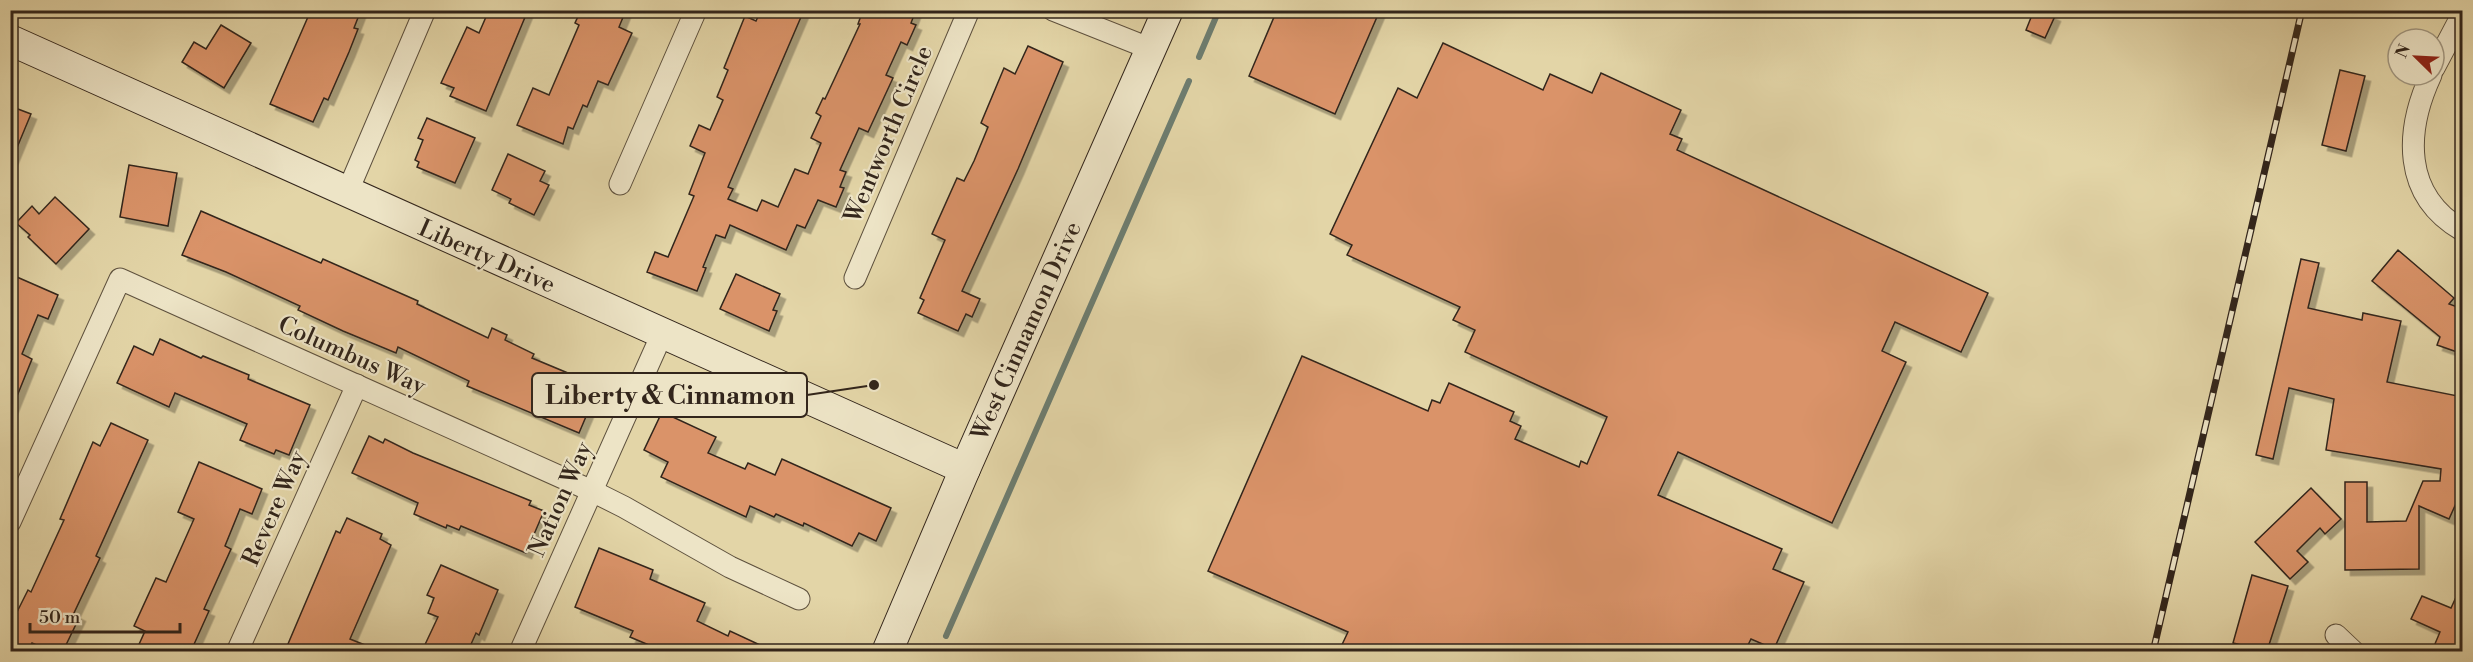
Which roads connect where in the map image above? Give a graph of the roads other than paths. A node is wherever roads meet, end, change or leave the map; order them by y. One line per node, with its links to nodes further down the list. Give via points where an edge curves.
1 (425, 10): 12 (street)
2 (696, 10): 11 (street)
3 (969, 10): 14 (street, Wentworth Circle)
4 (1053, 10): 9 (street)
5 (1168, 10): 9 (street, West Cinnamon Drive)
6 (2463, 15): 8 (street)
7 (10, 40): 12 (street, Liberty Drive)
8 (2446, 46)
9 (1151, 49): 17 (street, West Cinnamon Drive)
10 (2426, 87): 13 (street, via 2415,123 2413,151 2420,186 2436,207)
11 (620, 184)
12 (347, 193): 15 (street, Liberty Drive)
13 (2463, 230)
14 (855, 278)
15 (662, 334): 17 (street, Liberty Drive); 18 (street, Nation Way)
16 (357, 385): 18 (street, Columbus Way); 19 (street, Columbus Way, via 120,279); 22 (street, Revere Way)
17 (965, 469): 24 (street, West Cinnamon Drive)
18 (592, 491): 20 (street, Columbus Way, via 730,567); 23 (street, Nation Way)
19 (10, 522)
20 (799, 599)
21 (2336, 635): 25 (street)
22 (237, 651)
23 (520, 651)
24 (887, 651)
25 (2354, 651)

